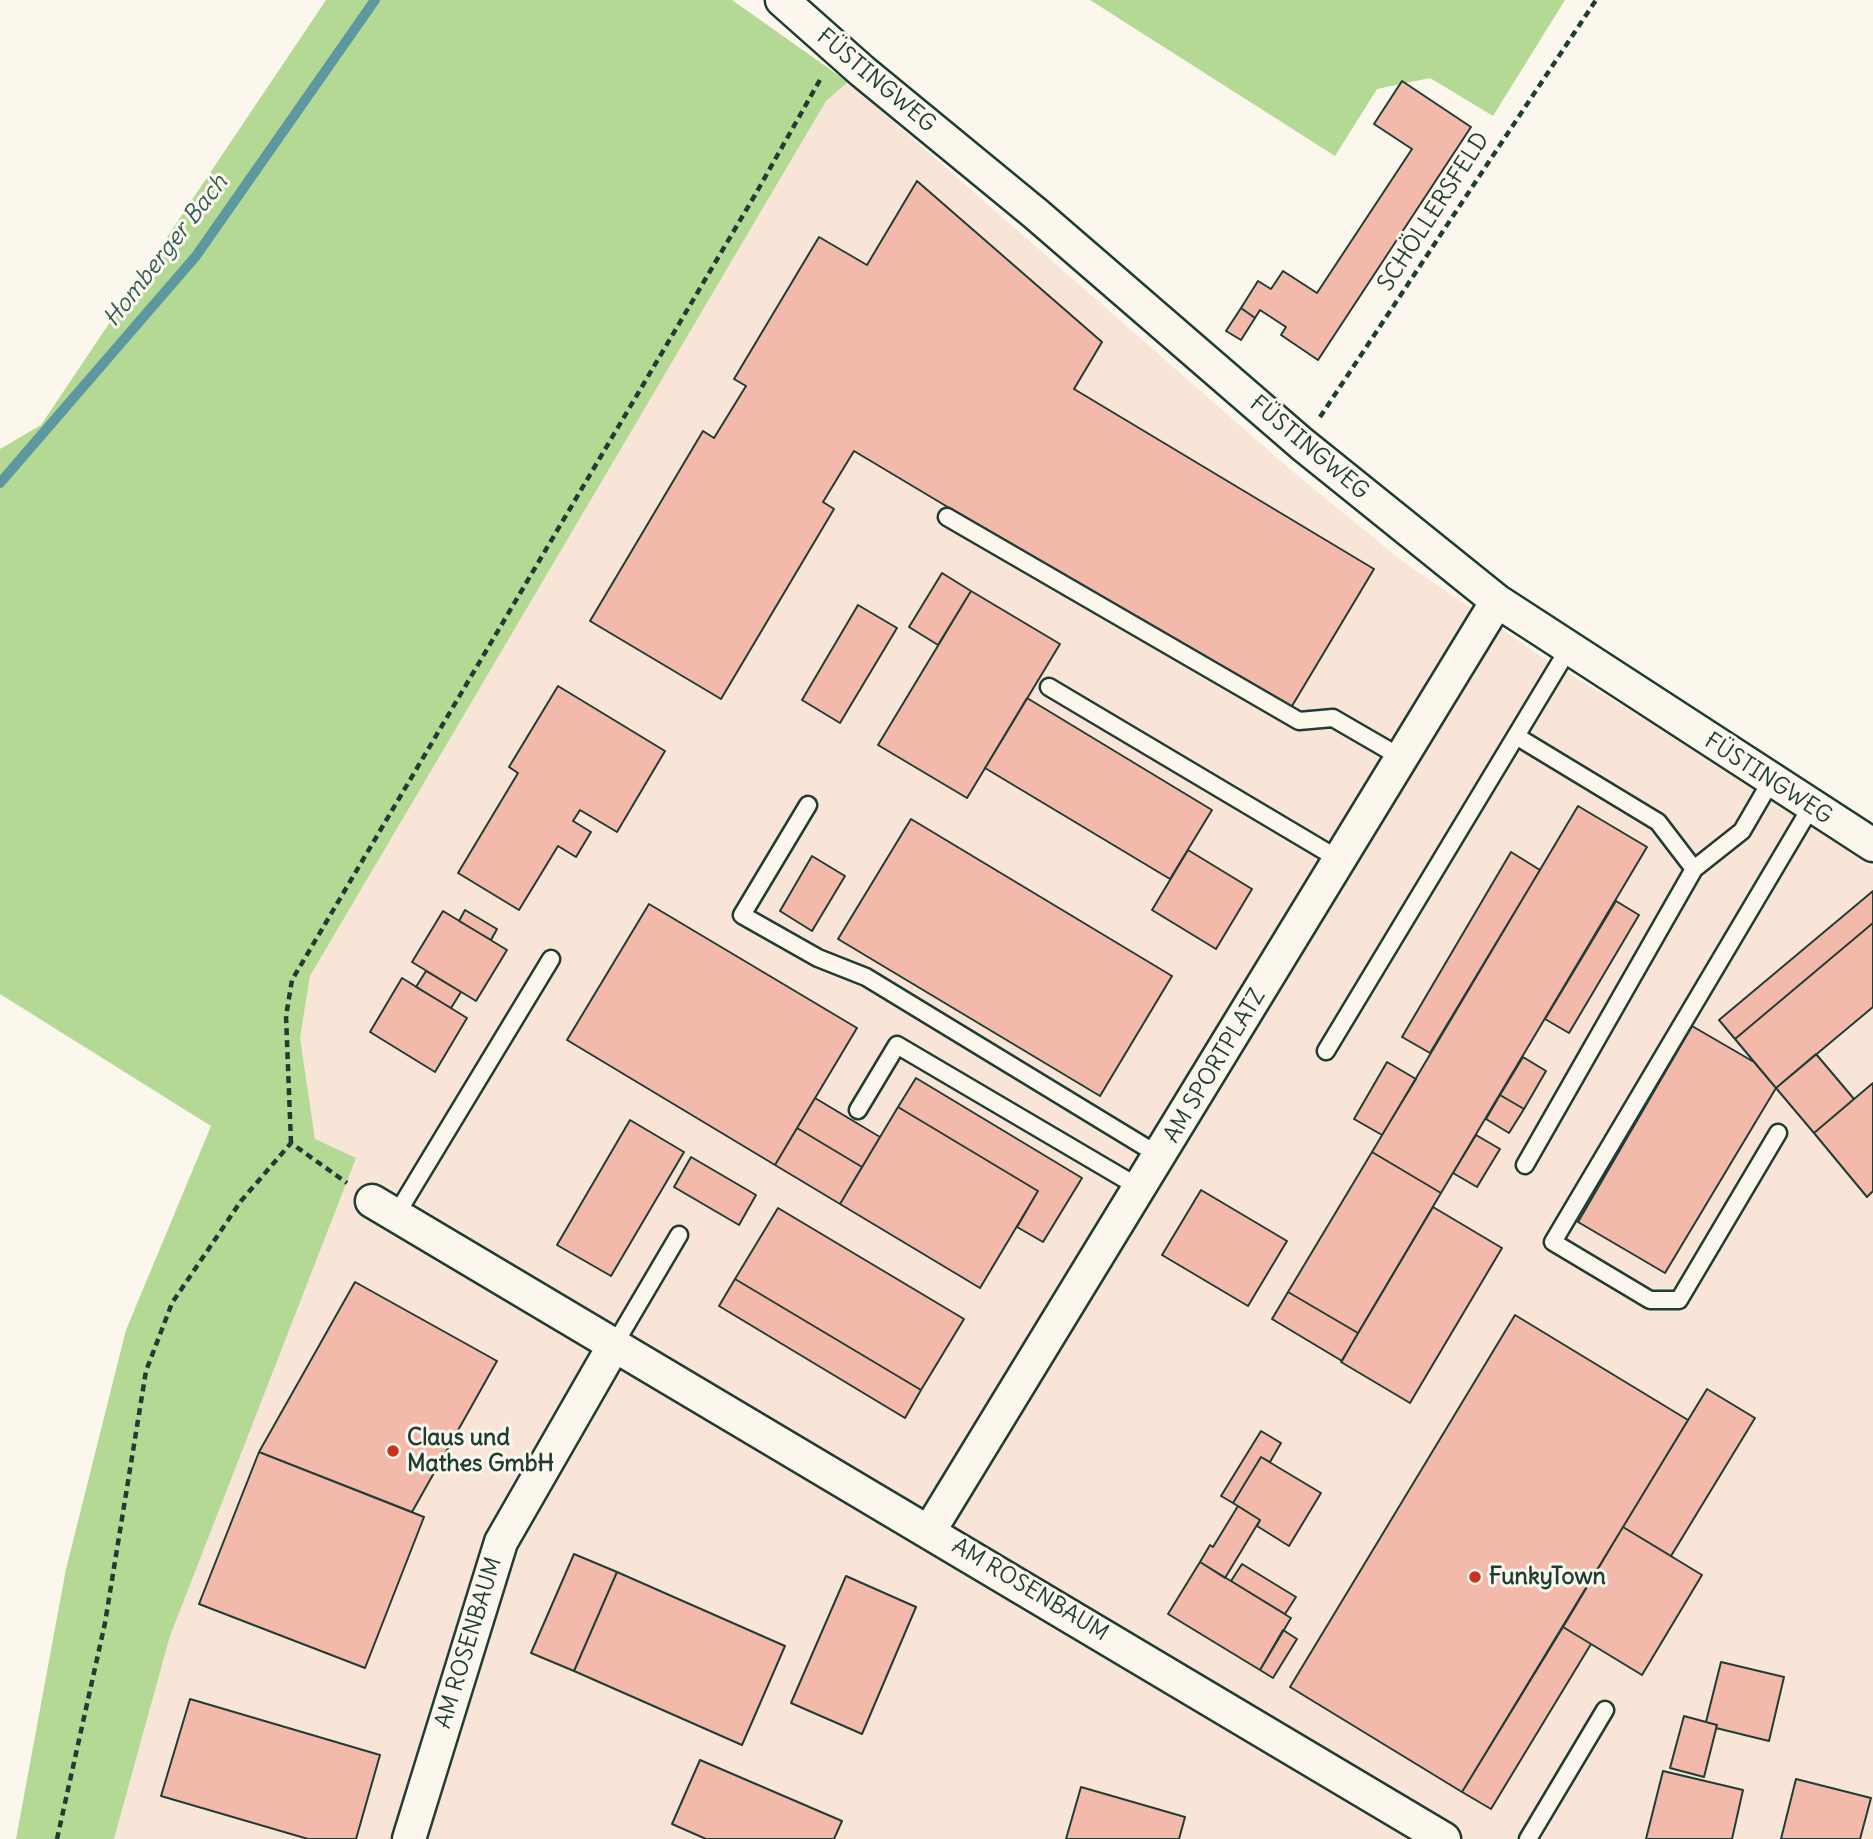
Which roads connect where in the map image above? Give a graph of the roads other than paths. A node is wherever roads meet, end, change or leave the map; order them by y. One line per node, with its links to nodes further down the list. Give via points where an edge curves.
1 (782, 0): 3 (street, FÜSTINGWEG, via 1302,444)
2 (947, 517): 7 (lane, via 1299,721 1333,718)
3 (1497, 601): 4 (street, FÜSTINGWEG); 7 (street, AM SPORTPLATZ)
4 (1569, 648): 6 (lane); 8 (street, FÜSTINGWEG)
5 (1049, 687): 12 (lane)
6 (1516, 736): 13 (lane, via 1658,822); 15 (lane)
7 (1402, 758): 12 (street, AM SPORTPLATZ)
8 (1771, 781): 10 (street, FÜSTINGWEG); 13 (lane, via 1742,831)
9 (808, 805): 18 (lane, via 742,915 818,958 866,977)
10 (1811, 807): 11 (street, FÜSTINGWEG); 17 (lane, via 1553,1242 1650,1300 1679,1300)
11 (1873, 845)
12 (1340, 860): 18 (street, AM SPORTPLATZ)
13 (1694, 869): 19 (lane)
14 (551, 959): 21 (lane)
15 (1326, 1051)
16 (858, 1110): 20 (lane, via 897,1045)
17 (1778, 1133)
18 (1160, 1156): 20 (street, AM SPORTPLATZ)
19 (1525, 1166)
20 (1140, 1188): 24 (street, AM SPORTPLATZ)
21 (384, 1208): 23 (street, AM ROSENBAUM)
22 (679, 1235): 23 (lane)
23 (613, 1346): 24 (street, AM ROSENBAUM); 26 (street, AM ROSENBAUM, via 501,1542)
24 (930, 1530): 27 (street, AM ROSENBAUM)
25 (1605, 1710): 28 (lane)
26 (409, 1839)
27 (1444, 1839)
28 (1528, 1839)

